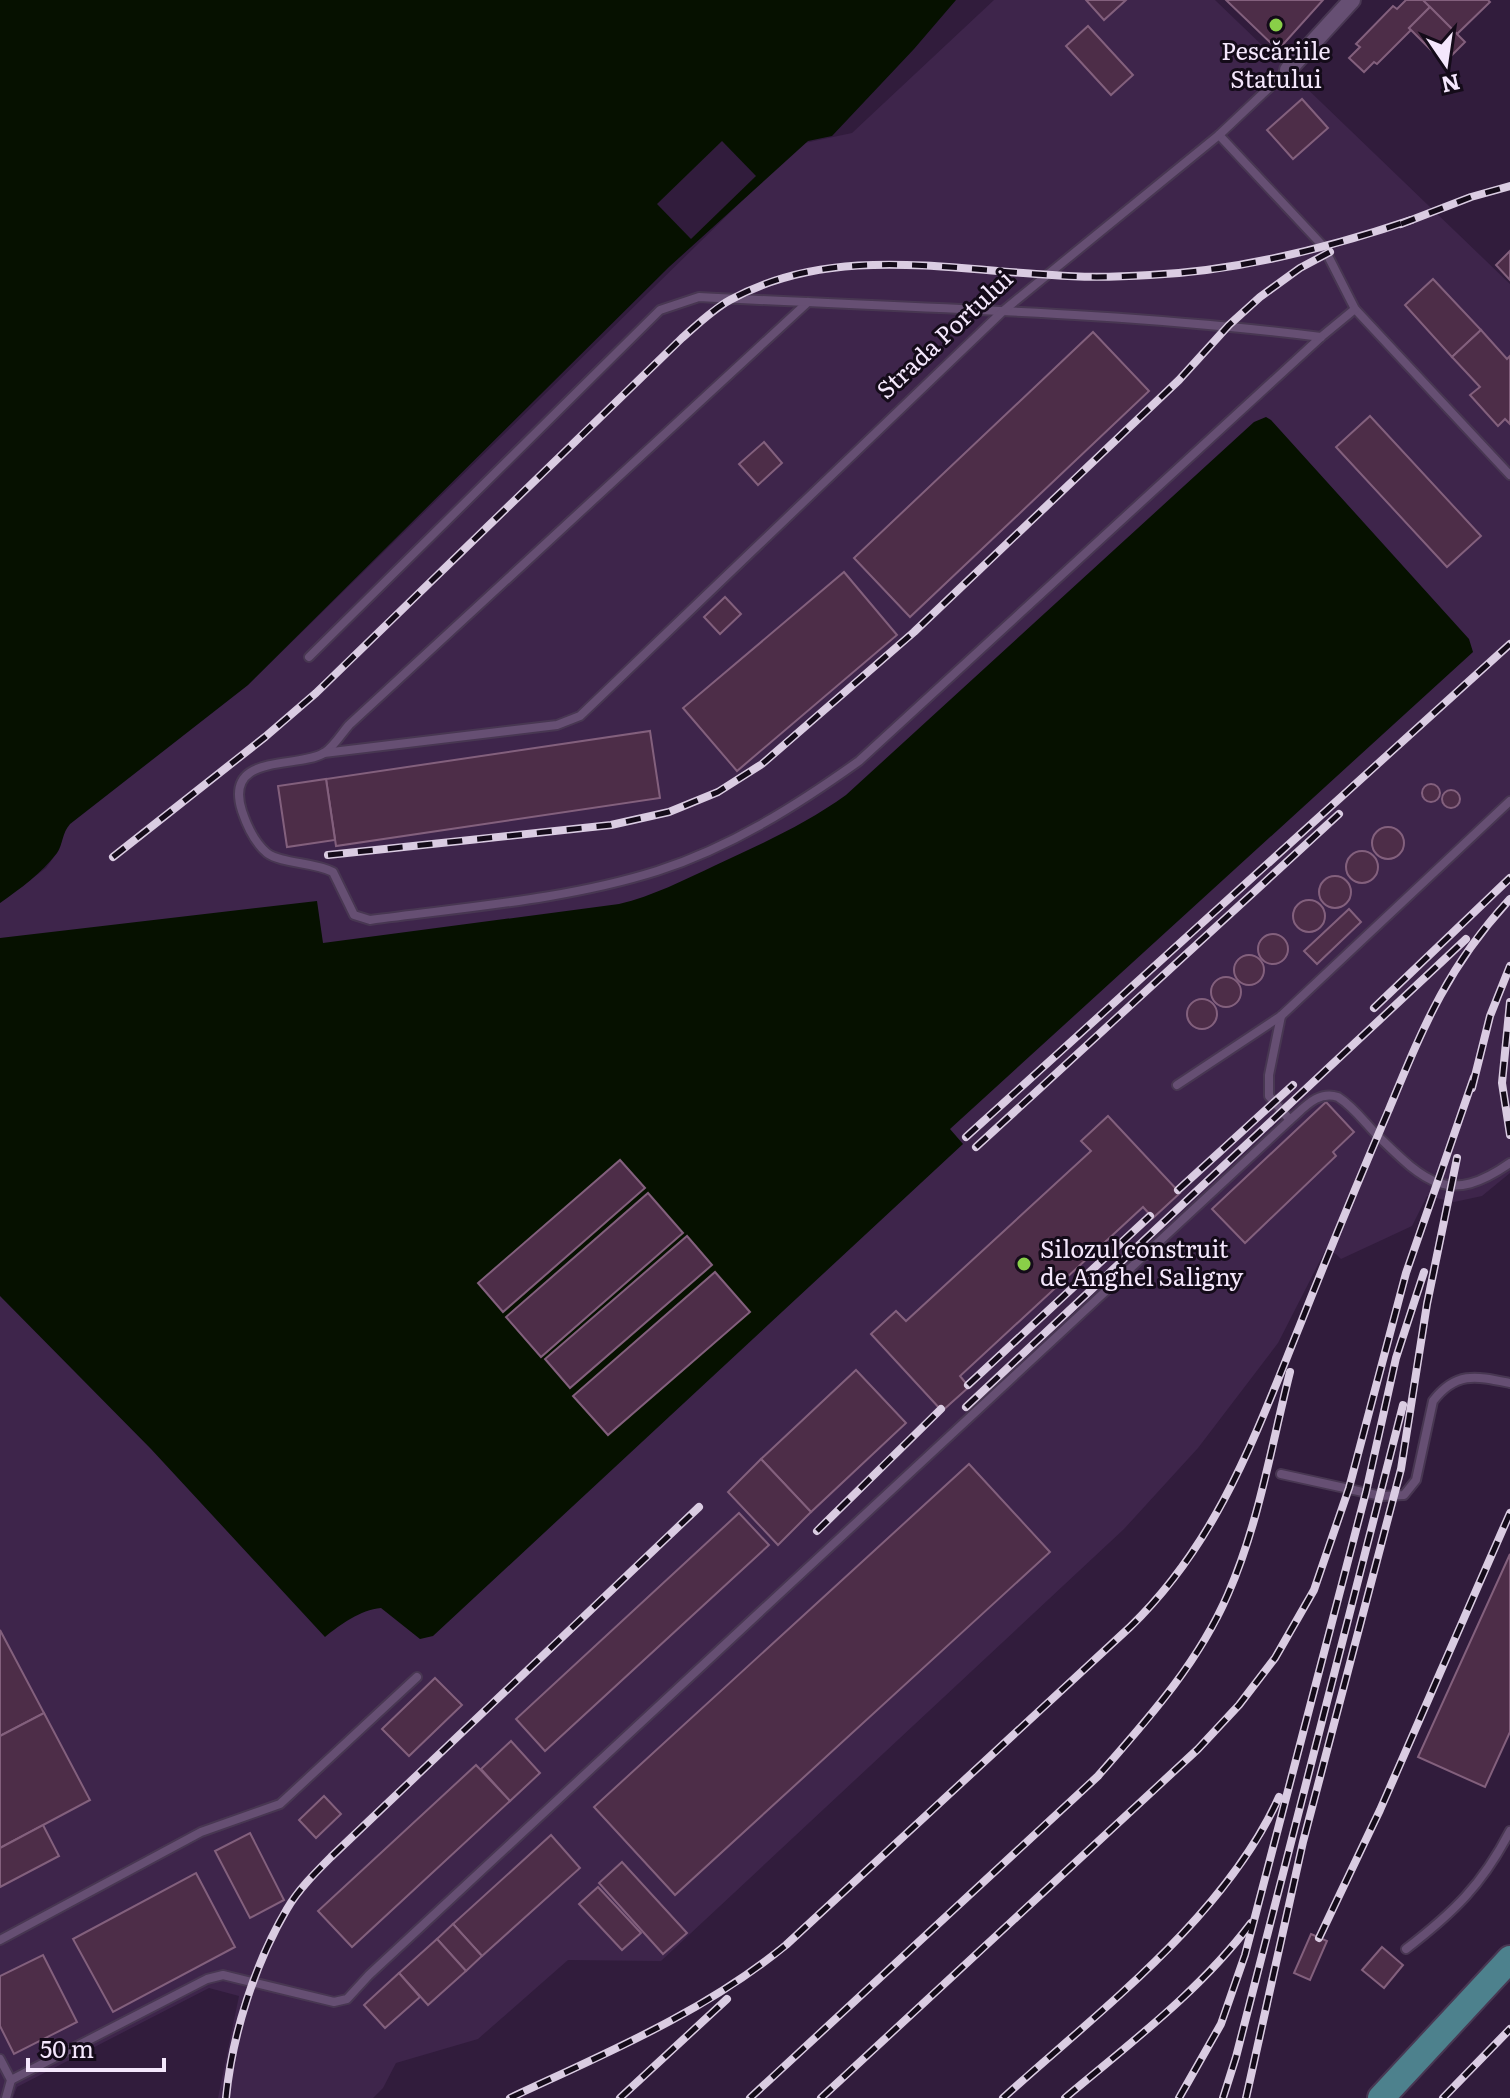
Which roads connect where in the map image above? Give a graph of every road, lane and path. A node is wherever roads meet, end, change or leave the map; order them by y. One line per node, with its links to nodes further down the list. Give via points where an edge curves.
1 (1352, 0): 2 (street, Strada Portului)
2 (1288, 70): 3 (lane, Strada Portului)
3 (1219, 135): 5 (lane, via 1323,246); 6 (lane, Strada Portului)
4 (808, 302): 6 (lane); 9 (lane, via 699,297 660,310); 10 (lane)
5 (1355, 309): 7 (lane); 8 (lane)
6 (1003, 311): 7 (lane, via 1229,325); 10 (lane, Strada Portului, via 580,716 557,725)
7 (1321, 337): 10 (lane, via 859,761 797,806 731,841 658,871 581,891 370,920 354,915 333,872 269,854 247,829 238,801 249,773)
8 (1510, 475)
9 (309, 657)
10 (324, 753)
11 (1510, 801): 12 (lane)
12 (1281, 1016): 13 (lane); 14 (lane, via 1269,1096)
13 (1177, 1085)
14 (1290, 1120): 15 (lane, via 1319,1097 1338,1097 1422,1174 1450,1187 1482,1180); 24 (lane, via 347,1999 334,2002 223,1975)
15 (1510, 1163)
16 (1510, 1383): 17 (lane, via 1473,1377 1440,1392 1433,1401 1416,1480 1404,1495 1381,1496)
17 (1281, 1474)
18 (417, 1677): 20 (lane, via 280,1804 201,1832)
19 (1510, 1831): 21 (lane, via 1473,1891)
20 (0, 1940)
21 (1406, 1949)
22 (1510, 1959): 26 (main road)
23 (0, 2059): 24 (lane)
24 (11, 2080): 25 (lane)
25 (6, 2098)
26 (1381, 2098)

